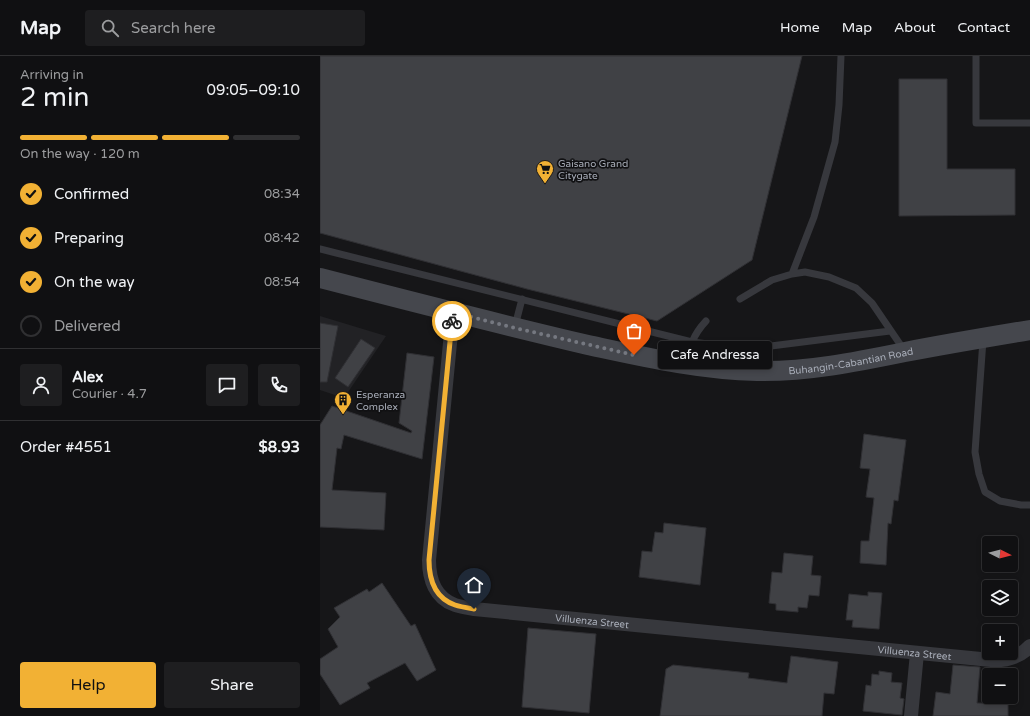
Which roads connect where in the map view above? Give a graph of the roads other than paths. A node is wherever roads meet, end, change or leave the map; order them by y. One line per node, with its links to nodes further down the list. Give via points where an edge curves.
1 (841, 56): 5 (lane, via 835,142 814,216)
2 (976, 56): 3 (lane, via 976,123)
3 (1030, 123)
4 (320, 249): 8 (lane)
5 (792, 274): 7 (lane, via 772,280); 12 (lane, via 818,274 856,288 872,303)
6 (320, 278): 9 (main road, Buhangin-Cabantian Road)
7 (740, 299)
8 (522, 300): 11 (lane); 15 (lane)
9 (452, 312): 11 (main road, Buhangin-Cabantian Road); 20 (street, Villuenza Street, via 429,560 433,586 442,598 455,605 474,609)
10 (706, 321): 15 (lane)
11 (515, 328): 17 (main road, Buhangin-Cabantian Road)
12 (890, 330): 15 (lane, via 740,348); 16 (lane)
13 (1030, 330): 14 (main road, Buhangin-Cabantian Road)
14 (984, 338): 16 (main road, Buhangin-Cabantian Road); 18 (lane, via 975,452 978,474 985,492 1000,501)
15 (692, 342): 17 (lane)
16 (905, 352): 17 (main road, Buhangin-Cabantian Road, via 865,361 801,370 758,372)
17 (685, 365)
18 (1030, 505)
19 (1030, 646): 20 (street, Villuenza Street, via 1014,658 1002,660)
20 (917, 653): 21 (street)
21 (911, 716)

